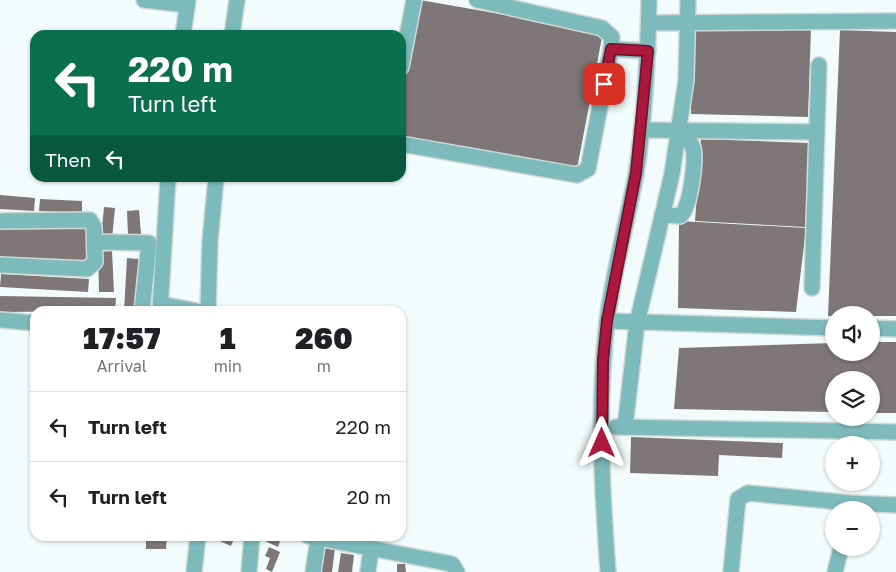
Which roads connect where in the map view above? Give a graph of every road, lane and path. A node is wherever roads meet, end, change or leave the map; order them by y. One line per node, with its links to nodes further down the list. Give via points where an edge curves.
1 (144, 0): 7 (street)
2 (237, 0): 13 (street)
3 (414, 0): 14 (street)
4 (477, 0): 15 (street, via 602,28 612,38)
5 (649, 0): 11 (street)
6 (688, 0): 10 (street)
7 (170, 1): 8 (street)
8 (187, 3): 12 (street)
9 (896, 21): 10 (street)
10 (687, 22): 11 (street); 18 (street, via 686,80)
11 (649, 23): 16 (street)
12 (184, 30)
13 (233, 30)
14 (406, 41)
15 (611, 49): 16 (street); 21 (street, via 588,169 584,173 577,175)
16 (648, 51): 19 (street)
17 (819, 65): 20 (street)
18 (678, 129): 19 (street); 20 (street); 24 (street); 24 (street, via 688,139 694,157 687,210 680,216)
19 (641, 130): 33 (street, via 636,173)
20 (818, 132): 28 (street)
21 (406, 145)
22 (168, 182): 30 (street)
23 (216, 182): 31 (street)
24 (662, 214): 35 (street)
25 (0, 221): 26 (street, via 90,220)
26 (95, 242): 27 (street, via 95,262 87,269); 29 (street, via 149,243)
27 (0, 266)
28 (812, 288)
29 (143, 306)
30 (160, 306)
31 (208, 306)
32 (0, 320): 34 (street)
33 (607, 321): 35 (street); 39 (street)
34 (30, 323)
35 (638, 323): 36 (street); 40 (street)
36 (825, 328)
37 (880, 328): 38 (street)
38 (896, 329)
39 (602, 427): 40 (street); 57 (street)
40 (625, 427): 41 (street)
41 (896, 432)
42 (825, 504): 58 (street, via 748,493 742,495 738,499)
43 (880, 506): 44 (street)
44 (896, 506)
45 (197, 541): 52 (street)
46 (252, 541): 53 (street)
47 (313, 541): 54 (street)
48 (349, 541): 49 (street)
49 (371, 549): 51 (street); 55 (street)
50 (839, 556): 59 (street)
51 (424, 565): 56 (street, via 452,564)
52 (194, 572)
53 (249, 572)
54 (313, 572)
55 (368, 572)
56 (457, 572)
57 (608, 572)
58 (731, 572)
59 (835, 572)

